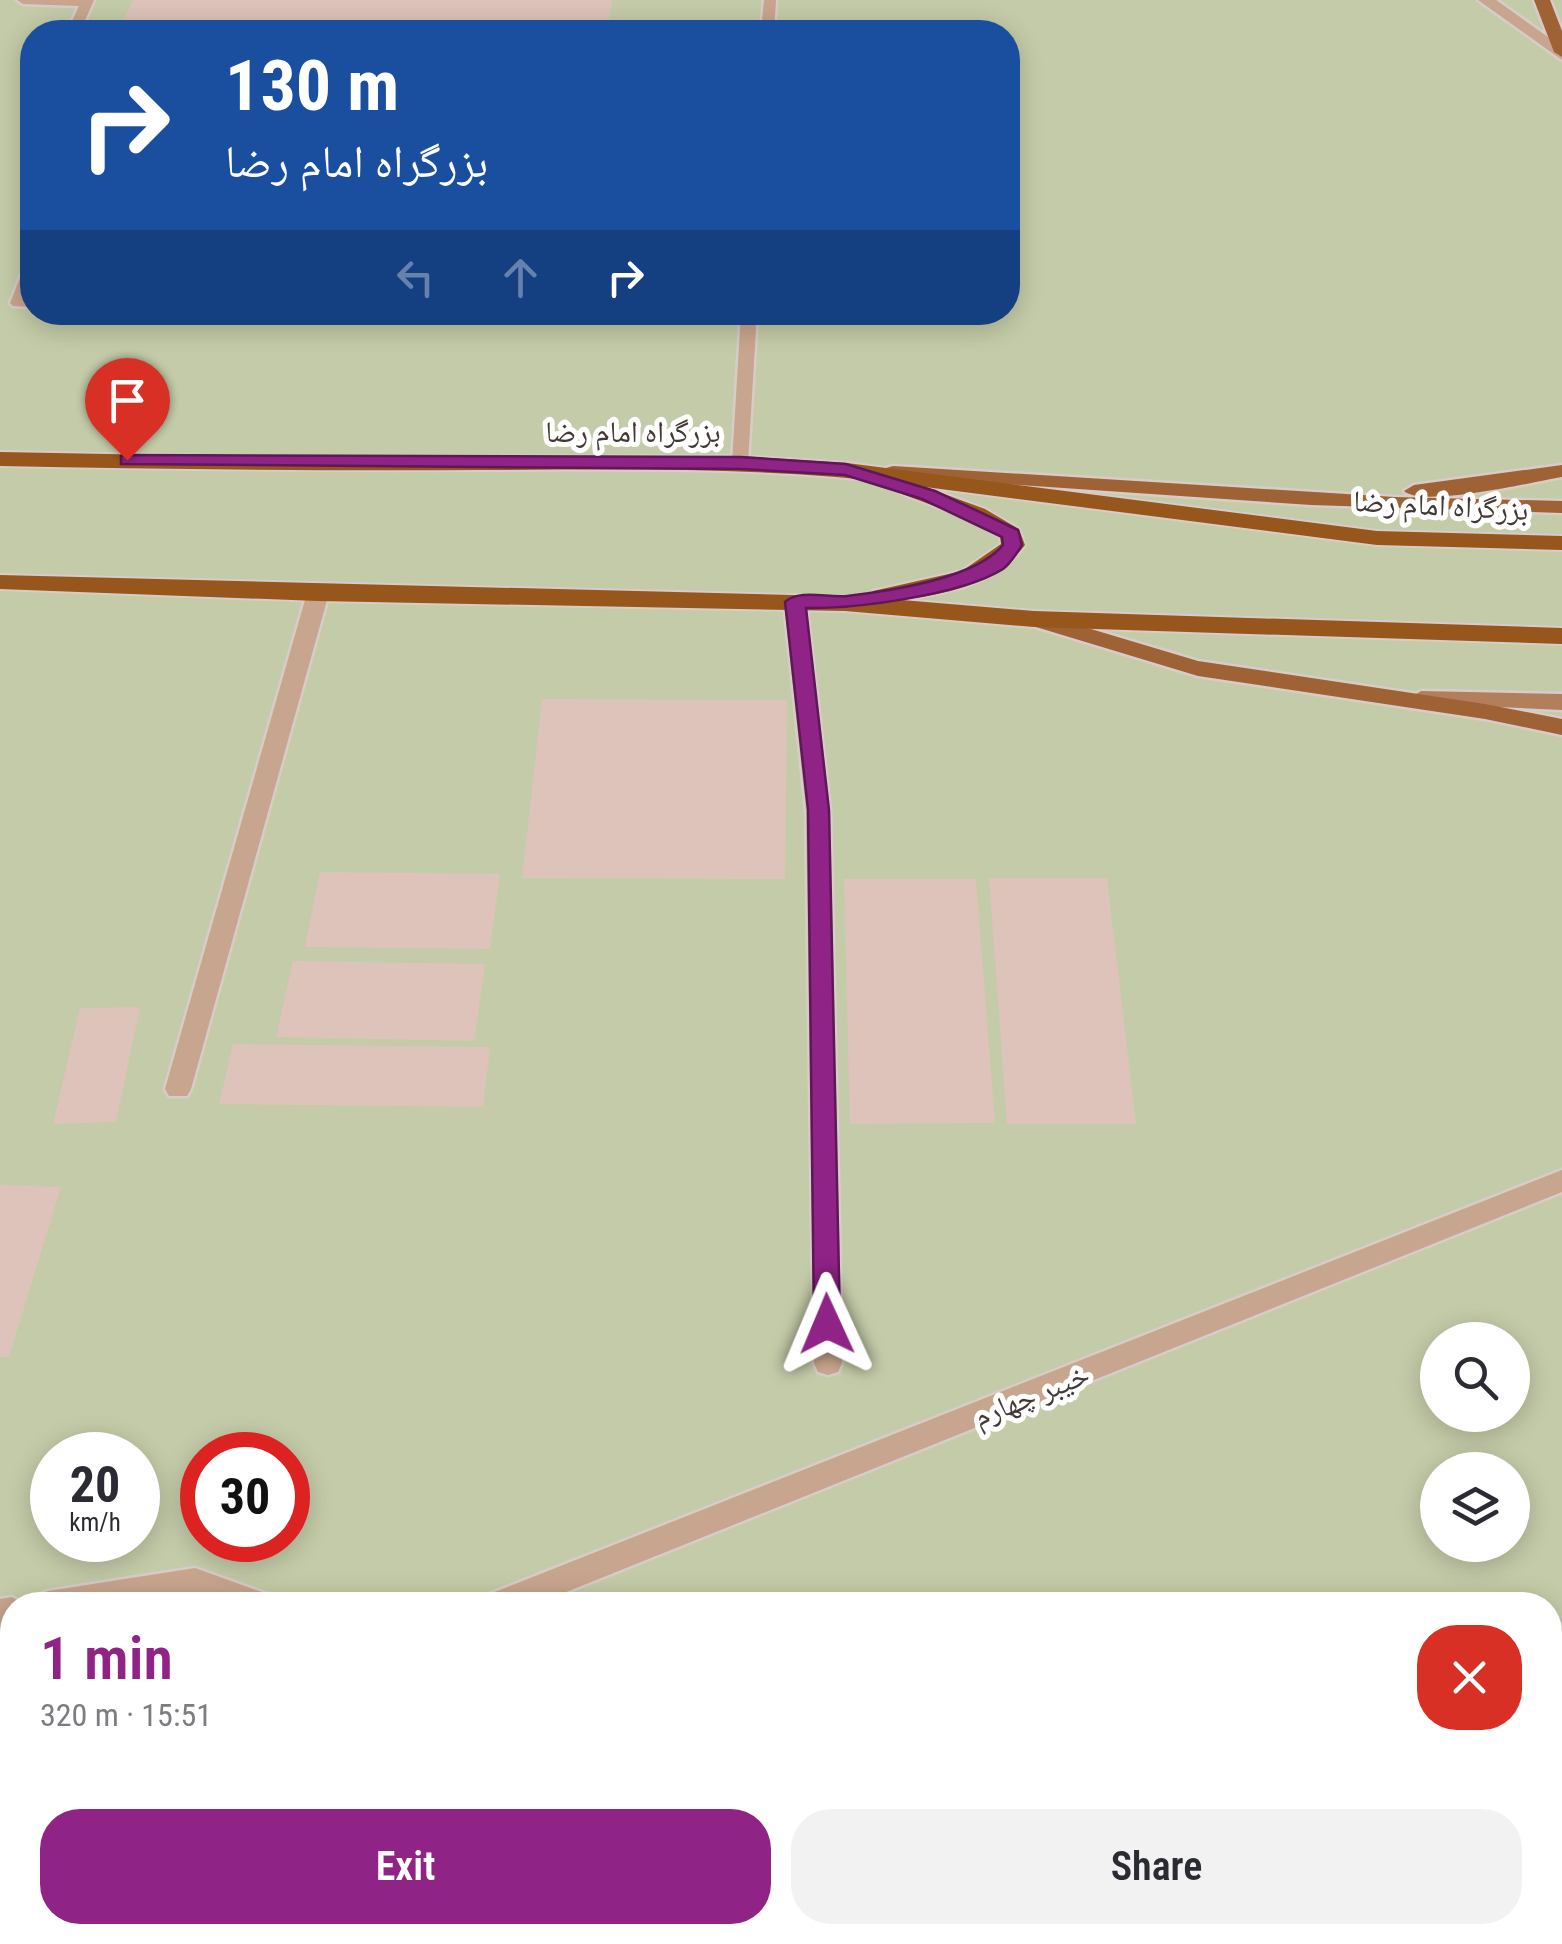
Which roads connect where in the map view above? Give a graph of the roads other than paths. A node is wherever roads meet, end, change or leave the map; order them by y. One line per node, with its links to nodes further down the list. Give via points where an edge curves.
1 (23, 0): 4 (lane)
2 (1486, 0): 5 (street)
3 (1542, 0): 5 (main road)
4 (87, 1)
5 (1562, 53)
6 (749, 325): 8 (lane)
7 (6, 459): 8 (highway, بزرگراه امام رضا)
8 (740, 463): 9 (highway, بزرگراه امام رضا)
9 (846, 470): 11 (main road); 13 (highway, بزرگراه امام رضا, via 1378,538); 17 (highway, via 976,514 1011,534 1012,545 998,564 964,578)
10 (1562, 471): 11 (main road)
11 (1332, 497): 12 (main road)
12 (1562, 507)
13 (1562, 543)
14 (4, 581): 15 (highway)
15 (318, 593): 16 (highway); 23 (street)
16 (795, 602): 17 (highway); 25 (street, via 818,810)
17 (846, 603): 18 (highway)
18 (1034, 620): 19 (highway); 20 (main road, via 1126,652 1251,679)
19 (1562, 636)
20 (1411, 698): 21 (main road); 22 (main road)
21 (1562, 702)
22 (1562, 727)
23 (178, 1089)
24 (1562, 1181): 28 (street, خیبر چهارم)
25 (828, 1363)
26 (131, 1592): 27 (street, via 195,1582)
27 (223, 1592)
28 (531, 1592)

